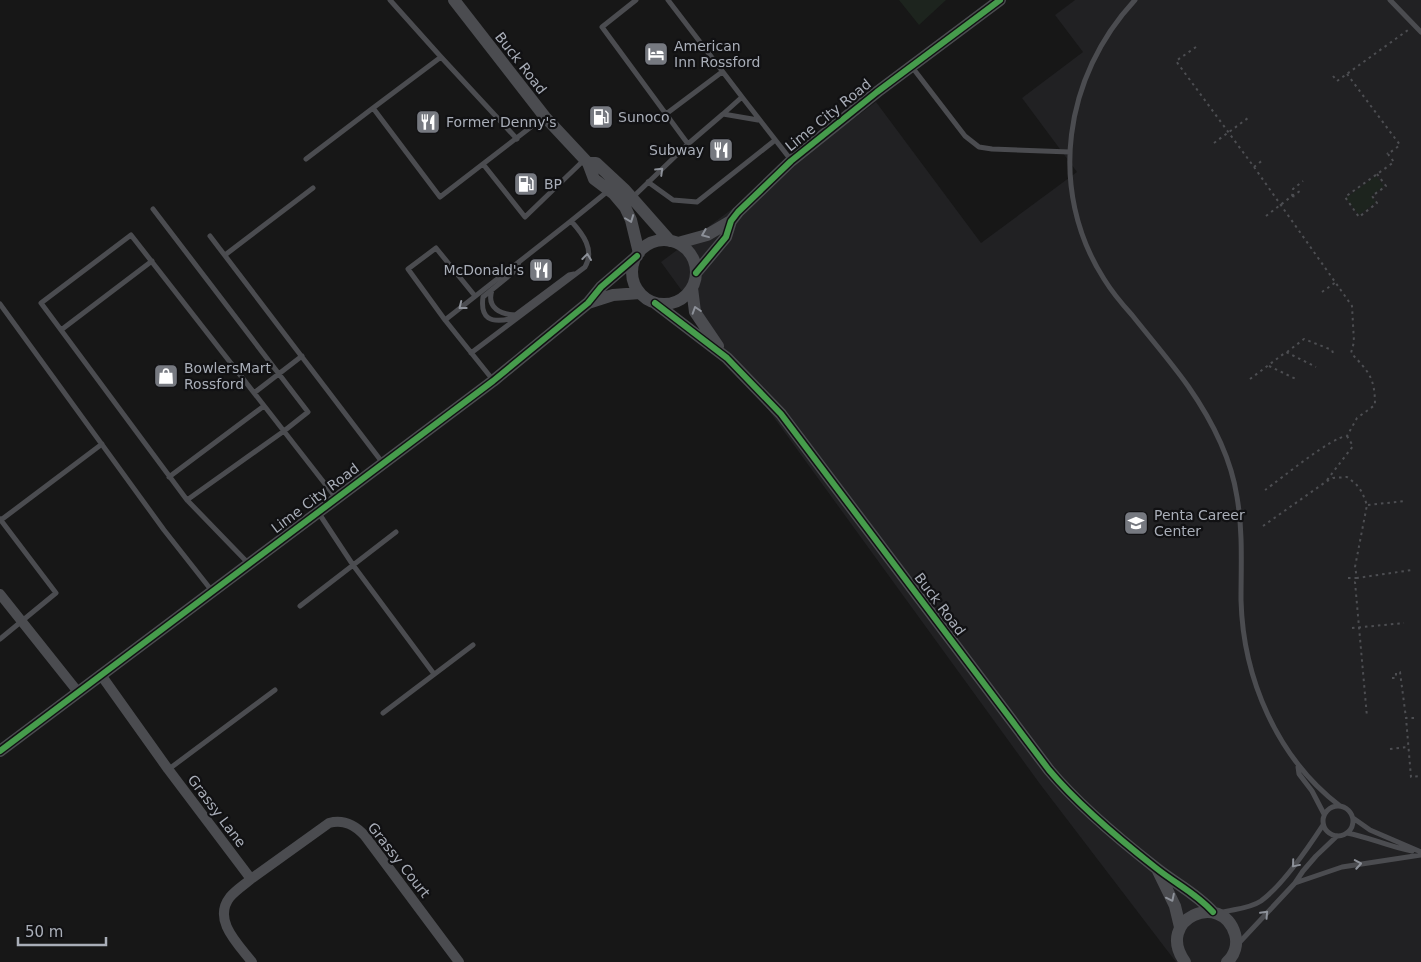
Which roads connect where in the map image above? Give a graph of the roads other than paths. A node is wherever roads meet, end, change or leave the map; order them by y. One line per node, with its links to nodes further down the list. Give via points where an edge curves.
1 (390, 0): 9 (lane)
2 (454, 0): 16 (street, Buck Road)
3 (636, 0): 14 (lane, via 602,27)
4 (668, 0): 11 (lane)
5 (1000, 0): 10 (street, Lime City Road)
6 (1136, 0): 21 (lane, via 1111,29 1088,72 1075,114)
7 (1390, 0): 8 (lane)
8 (1421, 32)
9 (441, 57): 13 (lane); 18 (lane)
10 (911, 66): 21 (lane, via 965,136 980,147); 24 (street, Lime City Road)
11 (722, 72): 12 (lane); 14 (lane)
12 (742, 97): 15 (lane); 17 (lane)
13 (373, 108): 22 (lane); 25 (lane, via 440,197)
14 (666, 114): 20 (lane)
15 (722, 114): 17 (lane); 20 (lane)
16 (545, 117): 18 (lane); 23 (street, Buck Road)
17 (758, 120): 19 (lane)
18 (517, 139): 25 (lane)
19 (774, 141): 24 (lane); 26 (lane, via 697,202 673,200)
20 (688, 144): 26 (lane, one-way to 20)
21 (1070, 152): 81 (lane, via 1076,212 1084,240 1097,267 1111,290 1201,405 1228,461 1242,531 1241,601 1248,654 1259,694 1275,730)
22 (306, 159)
23 (586, 161): 25 (lane, via 525,217); 28 (street, Buck Road, via 594,179); 29 (street, Buck Road, via 596,163)
24 (791, 161): 32 (street, Lime City Road)
25 (483, 164)
26 (648, 182): 29 (lane)
27 (314, 188): 35 (lane)
28 (609, 190): 31 (lane); 36 (street, Buck Road, one-way to 36, via 625,207 631,220)
29 (632, 198): 34 (street, Buck Road)
30 (153, 209): 54 (lane)
31 (571, 221): 38 (lane); 39 (lane, one-way to 31, via 588,262 588,246)
32 (731, 221): 34 (street, Lime City Road, one-way to 34, via 707,234); 40 (street, Lime City Road, via 726,237)
33 (210, 236): 35 (lane)
34 (674, 242): 36 (street, via 660,240 651,243); 40 (street, via 688,250)
35 (225, 255): 52 (lane)
36 (638, 255): 43 (street, via 632,272); 45 (street, Lime City Road, via 601,287)
37 (152, 261): 50 (lane); 50 (lane, via 131,235 41,303); 56 (lane)
38 (519, 261): 42 (lane, via 516,270); 44 (lane)
39 (578, 273): 48 (lane, via 569,275); 51 (lane)
40 (696, 273): 41 (street)
41 (692, 288): 46 (street, via 677,302); 53 (street, Buck Road, one-way to 41, via 695,312)
42 (492, 289): 48 (lane, via 491,303 495,309 508,315); 48 (lane, via 483,297 482,307 486,316 500,321)
43 (640, 293): 45 (street, Lime City Road, via 613,295); 46 (street)
44 (475, 296): 49 (lane, one-way to 49); 49 (lane, via 436,248 408,270)
45 (588, 303): 55 (street, Lime City Road)
46 (655, 303): 53 (street, Buck Road)
47 (0, 304): 59 (lane)
48 (516, 314)
49 (445, 320): 51 (lane)
50 (61, 330): 61 (lane)
51 (471, 353): 55 (lane)
52 (302, 356): 54 (lane); 60 (lane)
53 (727, 358): 90 (street, Buck Road, via 781,414 1060,784)
54 (279, 374): 56 (lane); 58 (lane, via 308,412)
55 (493, 381): 60 (street, Lime City Road)
56 (254, 393): 57 (lane)
57 (264, 406): 58 (lane); 61 (lane)
58 (284, 431): 62 (lane); 63 (lane)
59 (102, 444): 65 (lane); 69 (lane)
60 (383, 463): 62 (street, Lime City Road)
61 (169, 476): 63 (lane)
62 (336, 498): 64 (street, Lime City Road)
63 (187, 500): 67 (lane)
64 (318, 512): 67 (street, Lime City Road); 68 (lane)
65 (0, 519): 72 (lane, via 56,593)
66 (396, 532): 68 (lane)
67 (249, 564): 69 (street, Lime City Road)
68 (353, 565): 71 (lane); 75 (lane)
69 (212, 591): 76 (street, Lime City Road)
70 (0, 594): 72 (street)
71 (300, 606)
72 (21, 622): 73 (lane); 78 (street)
73 (0, 639)
74 (473, 645): 75 (lane)
75 (434, 674): 79 (lane)
76 (101, 675): 78 (street, Lime City Road); 82 (street, Grassy Lane)
77 (275, 690): 82 (lane)
78 (78, 692): 80 (street, Lime City Road)
79 (383, 713)
80 (0, 751)
81 (1297, 764): 83 (lane); 84 (lane, via 1299,774)
82 (168, 769): 91 (street, Grassy Lane)
83 (1340, 806): 84 (lane, via 1332,807); 85 (lane, via 1349,810)
84 (1324, 814): 86 (lane)
85 (1353, 818): 87 (lane, via 1353,825); 89 (lane, via 1370,830)
86 (1323, 825): 88 (lane); 93 (lane, one-way to 93, via 1302,856 1260,901 1245,908)
87 (1347, 833): 88 (lane); 89 (lane)
88 (1337, 836): 92 (lane, via 1303,870)
89 (1421, 853): 92 (lane, one-way to 89, via 1342,867)
90 (1157, 869): 93 (street, Buck Road, via 1192,892); 94 (street, one-way to 94, via 1175,906)
91 (251, 880): 97 (street, via 232,895 224,909 228,931); 98 (street, Grassy Court, via 329,823 350,823 365,836)
92 (1295, 884): 95 (lane, one-way to 92)
93 (1215, 913): 94 (street, via 1194,914); 95 (street, Buck Road, via 1233,928)
94 (1180, 927): 99 (street, via 1177,946)
95 (1236, 945): 96 (street)
96 (1229, 961)
97 (252, 962)
98 (459, 962)
99 (1185, 962)

